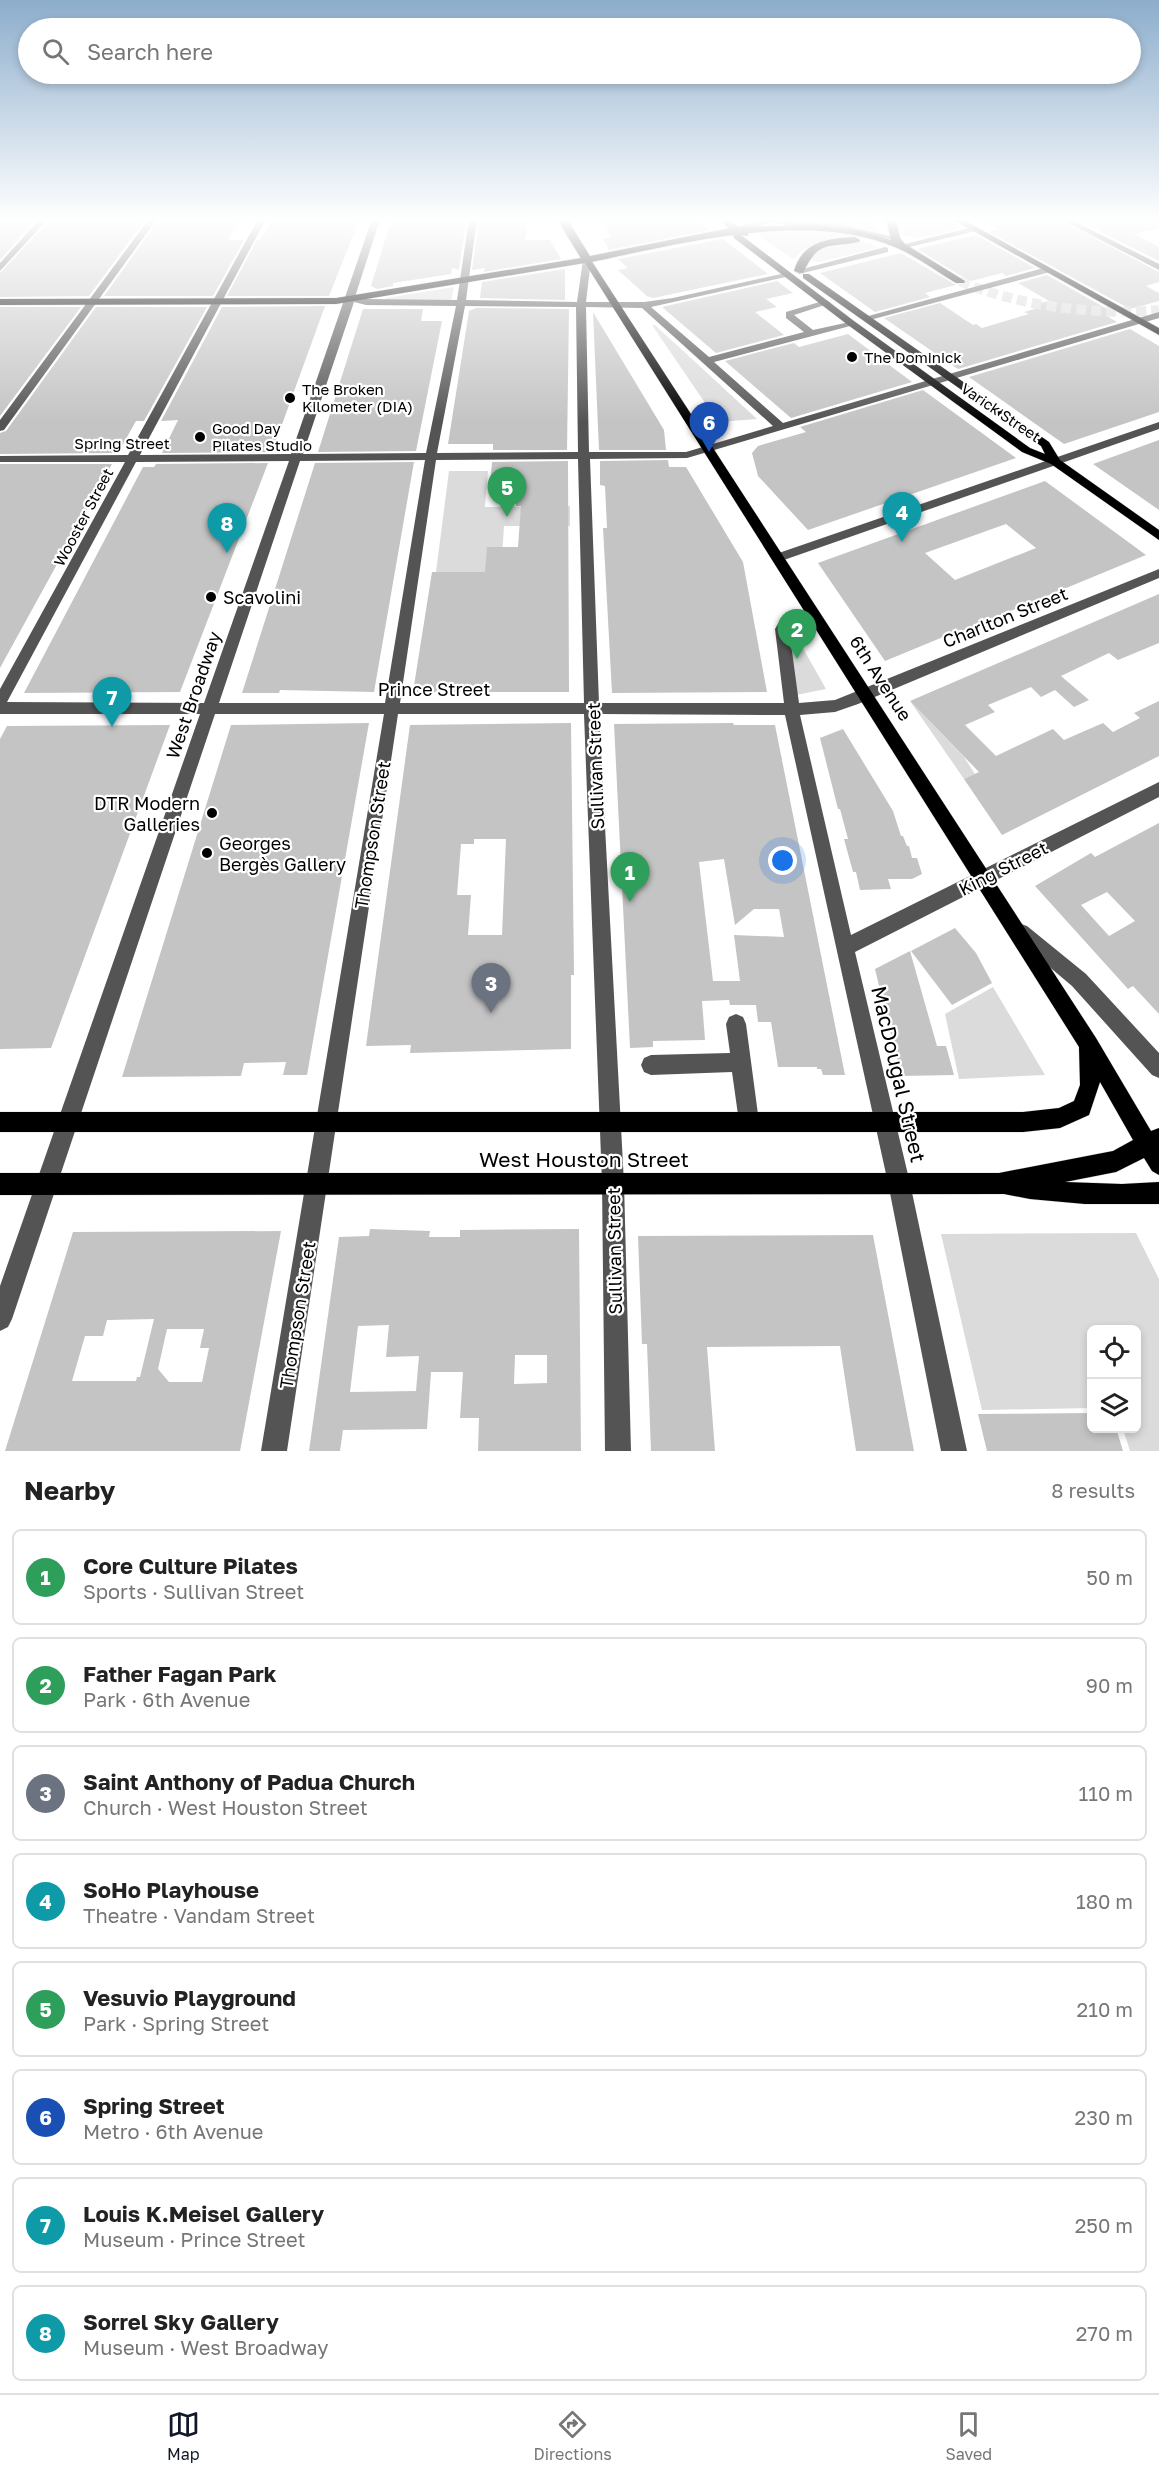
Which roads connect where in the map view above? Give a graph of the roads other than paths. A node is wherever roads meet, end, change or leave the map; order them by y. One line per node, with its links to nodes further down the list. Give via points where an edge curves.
1 (104, 287): 14 (street)
2 (226, 287): 15 (street, Wooster Street)
3 (354, 287): 13 (street, West Broadway)
4 (424, 287): 13 (main road)
5 (463, 287): 17 (street, Thompson Street)
6 (583, 287): 18 (street, Sullivan Street)
7 (604, 287): 20 (main road, 6th Avenue)
8 (733, 287): 21 (street)
9 (804, 287): 19 (main road, Varick Street)
10 (821, 287): 23 (main road, Varick Street)
11 (984, 287): 23 (street)
12 (1077, 287): 24 (main road)
13 (350, 299): 15 (main road); 17 (street); 40 (street, West Broadway)
14 (94, 301): 15 (main road); 16 (main road); 35 (street)
15 (218, 301): 41 (street, Wooster Street)
16 (0, 302)
17 (460, 303): 18 (street); 39 (street, Thompson Street)
18 (581, 303): 20 (street); 38 (street, Sullivan Street)
19 (826, 303): 25 (main road, Varick Street); 27 (street, via 791,312 789,316)
20 (615, 305): 21 (street); 37 (main road, 6th Avenue)
21 (644, 305): 28 (street)
22 (1159, 315): 24 (street, Spring Street)
23 (866, 318): 29 (main road, Varick Street)
24 (1139, 321): 26 (main road); 29 (street, Spring Street)
25 (851, 323): 27 (street); 30 (main road, Varick Street)
26 (1159, 332)
27 (811, 333): 28 (street)
28 (707, 361): 33 (street)
29 (950, 377): 30 (street, Spring Street); 43 (main road, Varick Street, via 1045,444)
30 (932, 382): 33 (street, Spring Street); 43 (main road, Varick Street, via 1026,450)
31 (1135, 419): 34 (street)
32 (1119, 425): 36 (street)
33 (781, 427): 37 (street, Spring Street)
34 (1155, 427): 36 (street)
35 (0, 429)
36 (1133, 434): 43 (street)
37 (707, 449): 38 (street, Spring Street, via 687,455); 45 (main road, 6th Avenue)
38 (584, 455): 39 (street, Spring Street); 53 (street, Sullivan Street)
39 (431, 456): 40 (street, Spring Street); 52 (street, Thompson Street)
40 (295, 457): 41 (street, Spring Street); 51 (street, West Broadway)
41 (132, 458): 42 (street, Spring Street); 49 (street, Wooster Street)
42 (0, 459)
43 (1055, 462): 44 (main road, Varick Street); 45 (street)
44 (1159, 536)
45 (777, 558): 48 (main road, 6th Avenue)
46 (1159, 573): 48 (street, Charlton Street)
47 (786, 620): 54 (street, MacDougal Street, via 782,629)
48 (865, 694): 54 (street, Prince Street, via 835,706); 56 (main road, 6th Avenue)
49 (0, 702)
50 (0, 708): 51 (street, Prince Street)
51 (209, 708): 52 (street, Prince Street); 65 (street, West Broadway)
52 (392, 708): 53 (street, Prince Street); 66 (street, Thompson Street)
53 (592, 709): 54 (street, Prince Street); 67 (street, Sullivan Street)
54 (792, 709): 58 (street, MacDougal Street)
55 (1159, 789): 56 (street, King Street)
56 (982, 878): 57 (main road, 6th Avenue); 58 (street, King Street)
57 (1011, 924): 60 (main road, 6th Avenue); 63 (street, via 1079,980)
58 (846, 947): 69 (street, MacDougal Street)
59 (736, 1024): 61 (street)
60 (1089, 1045): 69 (main road, West Houston Street, via 1090,1084 1082,1108 1060,1118 1023,1122); 70 (main road, 6th Avenue)
61 (741, 1062): 62 (street); 68 (street)
62 (651, 1065)
63 (1159, 1068)
64 (0, 1122): 65 (main road, West Houston Street)
65 (68, 1122): 66 (main road, West Houston Street); 75 (street, West Broadway)
66 (328, 1122): 67 (main road, West Houston Street); 76 (street, Thompson Street)
67 (610, 1122): 68 (main road, West Houston Street); 72 (street, Sullivan Street)
68 (749, 1122): 69 (main road, West Houston Street)
69 (884, 1122): 73 (street, MacDougal Street)
70 (1154, 1141): 71 (main road, 6th Avenue); 77 (main road, West Houston Street, via 1116,1161)
71 (1159, 1164)
72 (613, 1183): 73 (main road, West Houston Street); 76 (main road, West Houston Street); 81 (street, Sullivan Street)
73 (899, 1183): 77 (main road, West Houston Street); 82 (street, MacDougal Street)
74 (0, 1184): 75 (main road, West Houston Street)
75 (47, 1184): 76 (main road, West Houston Street); 79 (street, West Broadway)
76 (318, 1184): 80 (street, Thompson Street)
77 (999, 1184): 78 (main road, via 1066,1194)
78 (1159, 1193)
79 (0, 1319)
80 (274, 1451)
81 (618, 1451)
82 (954, 1451)

